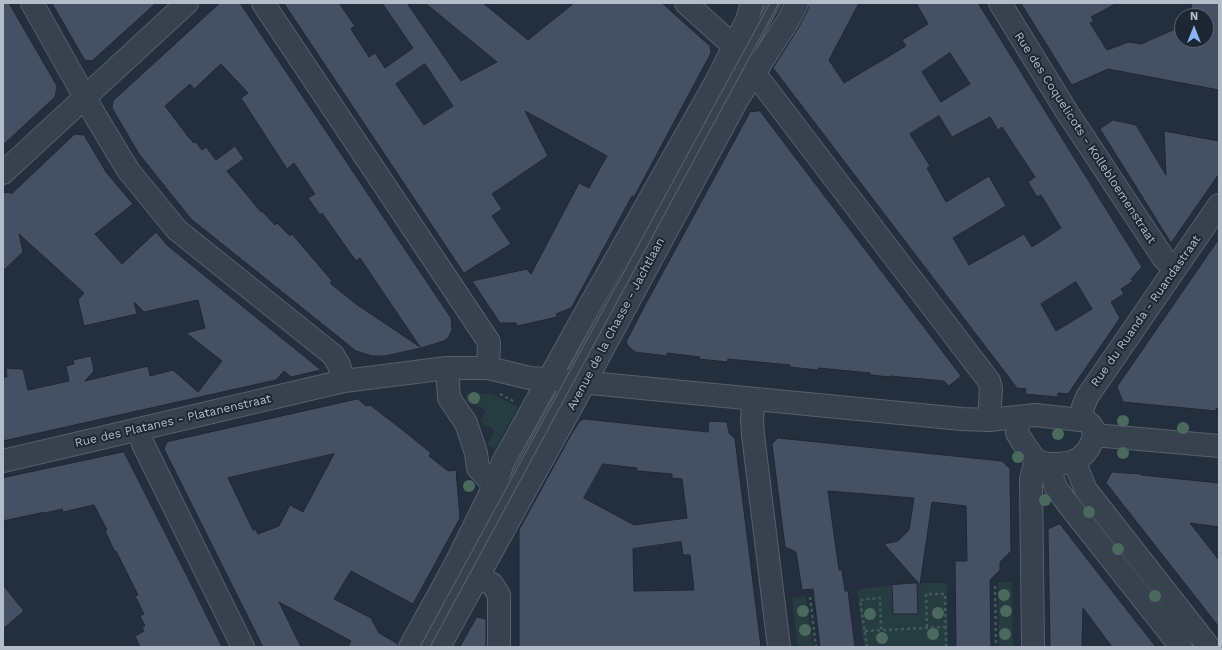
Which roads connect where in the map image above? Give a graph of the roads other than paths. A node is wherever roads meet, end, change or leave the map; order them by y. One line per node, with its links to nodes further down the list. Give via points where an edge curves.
1 (32, 3): 10 (street)
2 (187, 3): 10 (street)
3 (263, 3): 15 (street, via 489,342)
4 (686, 3): 9 (street, via 727,40)
5 (752, 3): 9 (street, Avenue de la Chasse - Jachtlaan, via 747,20)
6 (774, 3): 9 (lane, Avenue de la Chasse - Jachtlaan)
7 (797, 3): 9 (street, Avenue de la Chasse - Jachtlaan, via 788,21)
8 (1000, 3): 13 (street, Rue des Coquelicots - Kollebloemenstraat, via 1067,112 1164,259)
9 (743, 61): 16 (street, Avenue de la Chasse - Jachtlaan, via 737,100); 16 (street, Avenue de la Chasse - Jachtlaan, via 716,82); 20 (street, via 989,381)
10 (85, 97): 11 (street); 17 (street, via 128,170 177,230 332,355 339,364)
11 (3, 173)
12 (1219, 205): 13 (street, Rue du Ruanda - Ruandastraat)
13 (1175, 268): 21 (street, Rue du Ruanda - Ruandastraat, via 1087,397 1083,407)
14 (447, 368): 15 (street, Rue des Platanes - Platanenstraat); 17 (street, Rue des Platanes - Platanenstraat); 28 (street, via 448,398 466,423 478,468 488,479)
15 (488, 368): 16 (street, Rue des Platanes - Platanenstraat, via 530,378)
16 (568, 380): 18 (street, Rue des Platanes - Platanenstraat); 28 (street, Avenue de la Chasse - Jachtlaan, via 503,462); 29 (street, Avenue de la Chasse - Jachtlaan)
17 (344, 381): 22 (street, Rue des Platanes - Platanenstraat)
18 (754, 399): 20 (street, Rue des Platanes - Platanenstraat); 35 (street, via 753,435)
19 (1025, 417): 20 (street, Rue des Platanes - Platanenstraat); 21 (street, Rue des Platanes - Platanenstraat, via 1035,415); 23 (street, via 1016,427)
20 (990, 420): 23 (street)
21 (1088, 428): 24 (street, Rue des Platanes - Platanenstraat); 26 (street, Rue du Ruanda - Ruandastraat, via 1090,447)
22 (139, 429): 25 (street, Rue des Platanes - Platanenstraat); 30 (street, via 143,444)
23 (1020, 439): 27 (street)
24 (1219, 446)
25 (3, 461)
26 (1074, 461): 27 (street, via 1060,464); 38 (street, via 1086,490)
27 (1042, 462): 36 (street, via 1031,479); 37 (street, via 1064,499)
28 (496, 482): 29 (street, Avenue de la Chasse - Jachtlaan)
29 (466, 571): 31 (street, Avenue de la Chasse - Jachtlaan); 32 (lane, Avenue de la Chasse - Jachtlaan); 33 (street, Avenue de la Chasse - Jachtlaan); 34 (street, via 492,584 499,595)
30 (243, 647)
31 (410, 647)
32 (425, 647)
33 (439, 647)
34 (499, 647)
35 (778, 647)
36 (1032, 647)
37 (1182, 647)
38 (1209, 647)

